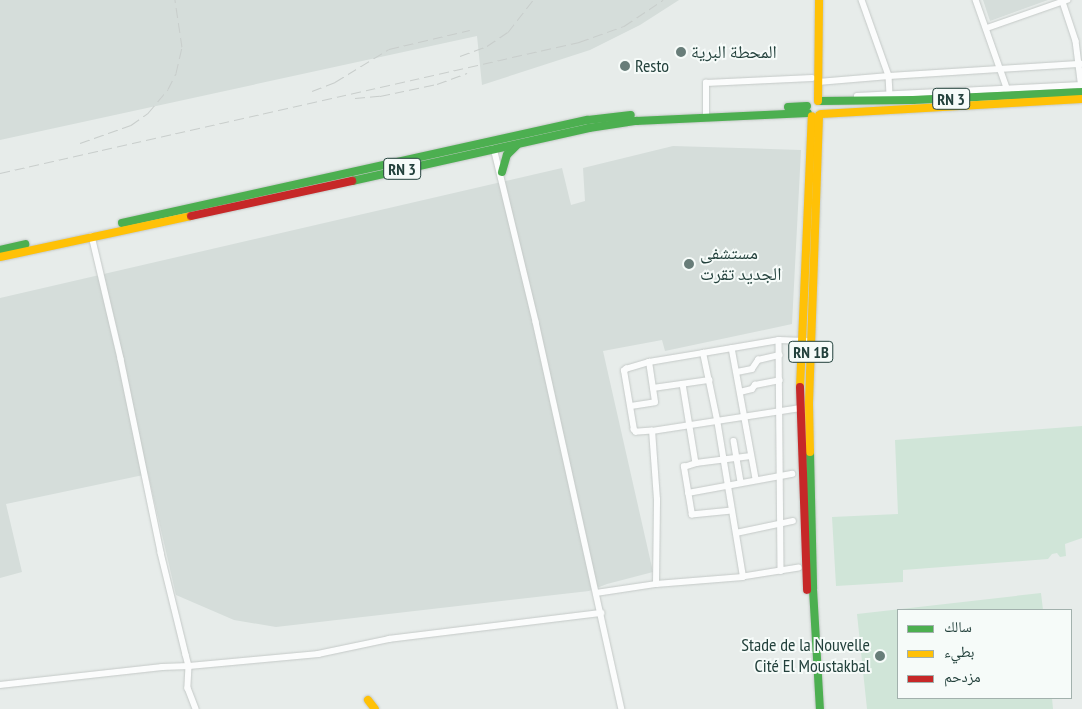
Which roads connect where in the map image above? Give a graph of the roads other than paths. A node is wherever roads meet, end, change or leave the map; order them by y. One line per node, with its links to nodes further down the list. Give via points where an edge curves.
1 (814, 0): 7 (main road)
2 (819, 0): 7 (main road)
3 (862, 0): 10 (street)
4 (976, 0): 6 (street)
5 (1065, 1): 6 (street); 8 (street)
6 (987, 28): 9 (street)
7 (816, 40): 11 (main road)
8 (1080, 64): 9 (street); 12 (street)
9 (1001, 69): 10 (street); 13 (street)
10 (889, 76): 11 (street); 14 (street)
11 (815, 80): 16 (main road); 17 (street, via 706,83)
12 (1082, 88): 13 (main road, RN 3)
13 (1008, 92): 14 (main road, RN 3)
14 (890, 97): 16 (main road, RN 3)
15 (1082, 99): 16 (main road, RN 3)
16 (814, 108): 17 (main road, RN 3); 26 (main road, RN 1B); 28 (main road, RN 1B)
17 (706, 114): 18 (main road, RN 3, via 606,117); 19 (main road, RN 3, via 610,124)
18 (492, 141): 20 (street); 21 (main road, RN 3)
19 (518, 144): 20 (main road, RN 3); 22 (main road, via 507,155)
20 (495, 150): 21 (main road, RN 3); 22 (street)
21 (377, 171): 23 (main road, RN 3); 24 (main road, RN 3)
22 (502, 172): 66 (street)
23 (92, 236): 25 (main road, RN 3); 69 (street)
24 (0, 250)
25 (0, 257)
26 (801, 339): 27 (street); 28 (street); 40 (main road, RN 1B)
27 (779, 340): 29 (street); 31 (street)
28 (811, 341): 65 (main road, RN 1B)
29 (732, 348): 30 (street); 33 (street)
30 (703, 353): 32 (street); 34 (street)
31 (780, 355): 33 (street, via 758,360 752,369); 35 (street)
32 (649, 362): 37 (street); 39 (street, via 624,371)
33 (736, 372): 38 (street)
34 (709, 380): 36 (street); 43 (street)
35 (780, 380): 38 (street); 41 (street)
36 (683, 384): 37 (street); 44 (street)
37 (653, 388): 39 (street, via 655,402)
38 (740, 392): 42 (street)
39 (630, 406): 45 (street, via 635,431)
40 (800, 408): 41 (street); 65 (main road, RN 1B)
41 (780, 410): 42 (street); 52 (street)
42 (745, 416): 43 (street); 47 (street)
43 (717, 420): 44 (street); 49 (street)
44 (690, 425): 45 (street); 50 (street)
45 (652, 430): 64 (street, via 657,500)
46 (734, 441): 48 (street)
47 (751, 456): 48 (street); 53 (street)
48 (737, 458): 49 (street); 54 (street)
49 (722, 460): 50 (street); 55 (street)
50 (696, 463): 56 (street, via 684,467)
51 (792, 474): 52 (street)
52 (780, 475): 53 (street); 59 (street)
53 (756, 479): 54 (street)
54 (741, 482): 55 (street)
55 (727, 484): 56 (street); 57 (street)
56 (688, 492): 57 (street, via 693,515)
57 (732, 511): 60 (street)
58 (793, 522): 59 (street)
59 (781, 524): 60 (street); 62 (street)
60 (736, 533): 63 (street)
61 (799, 568): 62 (street)
62 (781, 571): 63 (street)
63 (743, 577): 64 (street)
64 (656, 584): 66 (street)
65 (810, 590): 68 (main road, RN 1B)
66 (596, 593): 67 (street)
67 (600, 614): 69 (street, via 389,640 318,654); 74 (street)
68 (812, 631): 75 (main road, RN 1B); 76 (main road, RN 1B)
69 (189, 666): 70 (street); 71 (street, via 188,688)
70 (0, 685)
71 (196, 709)
72 (370, 709): 73 (main road, via 368,700)
73 (375, 709)
74 (622, 709)
75 (816, 709)
76 (820, 709)

